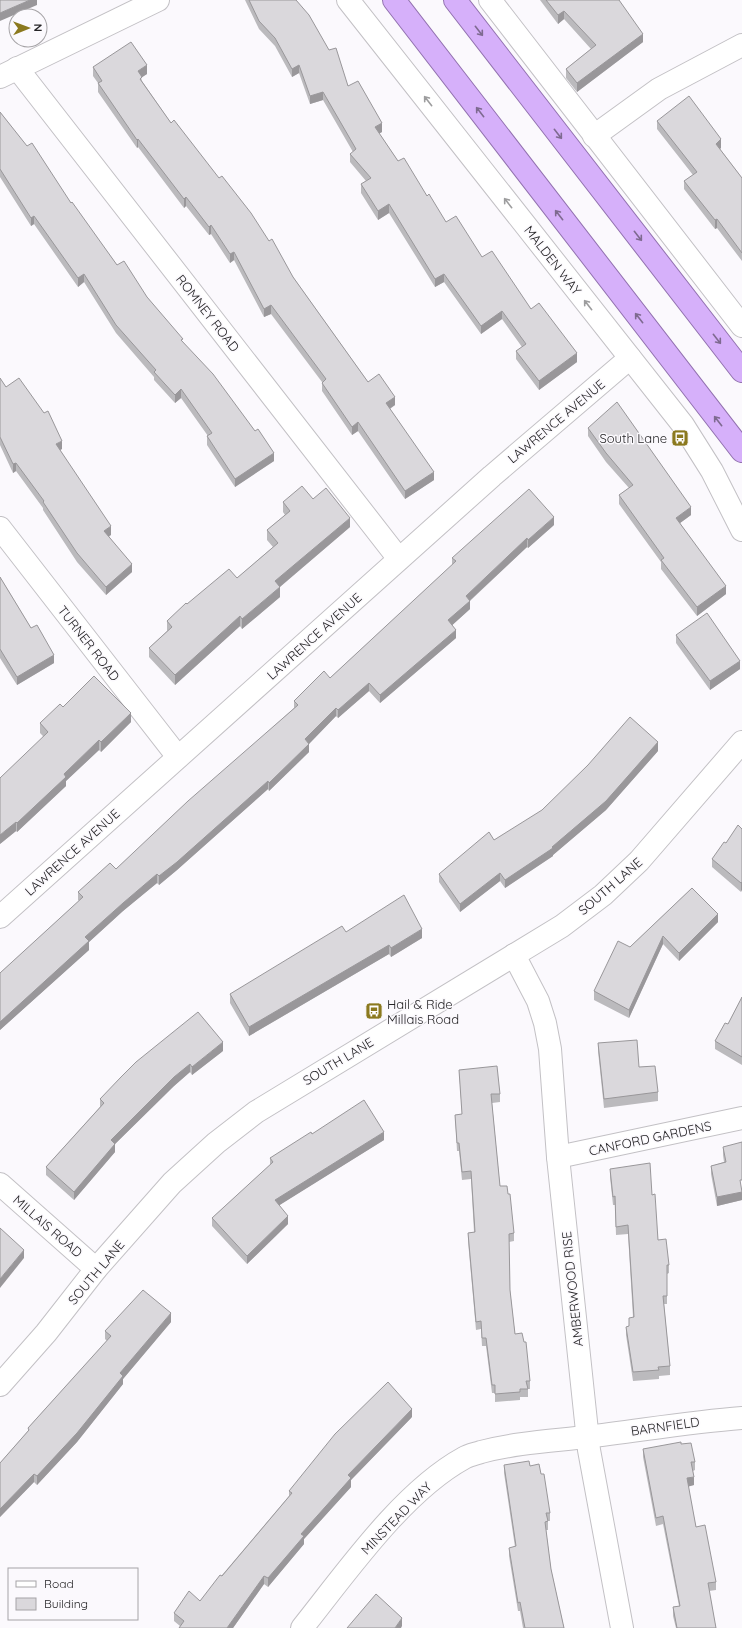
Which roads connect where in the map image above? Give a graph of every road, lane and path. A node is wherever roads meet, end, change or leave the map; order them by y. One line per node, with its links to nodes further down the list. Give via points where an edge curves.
1 (158, 0): 7 (street)
2 (348, 0): 10 (street, MALDEN WAY, one-way to 2)
3 (394, 0): 12 (highway, one-way to 3)
4 (455, 0): 11 (highway, one-way to 11)
5 (490, 0): 8 (street)
6 (742, 45): 8 (street, via 659,89)
7 (9, 72): 15 (street, ROMNEY ROAD)
8 (594, 136): 9 (street)
9 (742, 326)
10 (630, 358): 14 (street, MALDEN WAY, via 683,425 712,470); 15 (street, LAWRENCE AVENUE)
11 (742, 371)
12 (742, 451)
13 (0, 528): 17 (street, TURNER ROAD)
14 (742, 530)
15 (399, 559): 17 (street, LAWRENCE AVENUE)
16 (742, 742): 19 (street, SOUTH LANE, via 639,861 603,895 562,926)
17 (178, 757): 18 (street, LAWRENCE AVENUE)
18 (0, 917)
19 (514, 955): 21 (street, AMBERWOOD RISE, via 538,1001 545,1023 550,1049); 23 (street, SOUTH LANE, via 256,1112 216,1143 172,1183)
20 (742, 1118): 21 (street, CANFORD GARDENS)
21 (558, 1157): 26 (street, AMBERWOOD RISE)
22 (0, 1184): 23 (street, MILLAIS ROAD)
23 (96, 1269): 24 (street, SOUTH LANE, via 46,1333)
24 (0, 1385)
25 (742, 1418): 26 (street, BARNFIELD)
26 (587, 1437): 27 (street, MINSTEAD WAY, via 494,1449 459,1460 436,1476 410,1500 363,1551); 28 (street, AMBERWOOD RISE)
27 (302, 1628)
28 (622, 1628)

